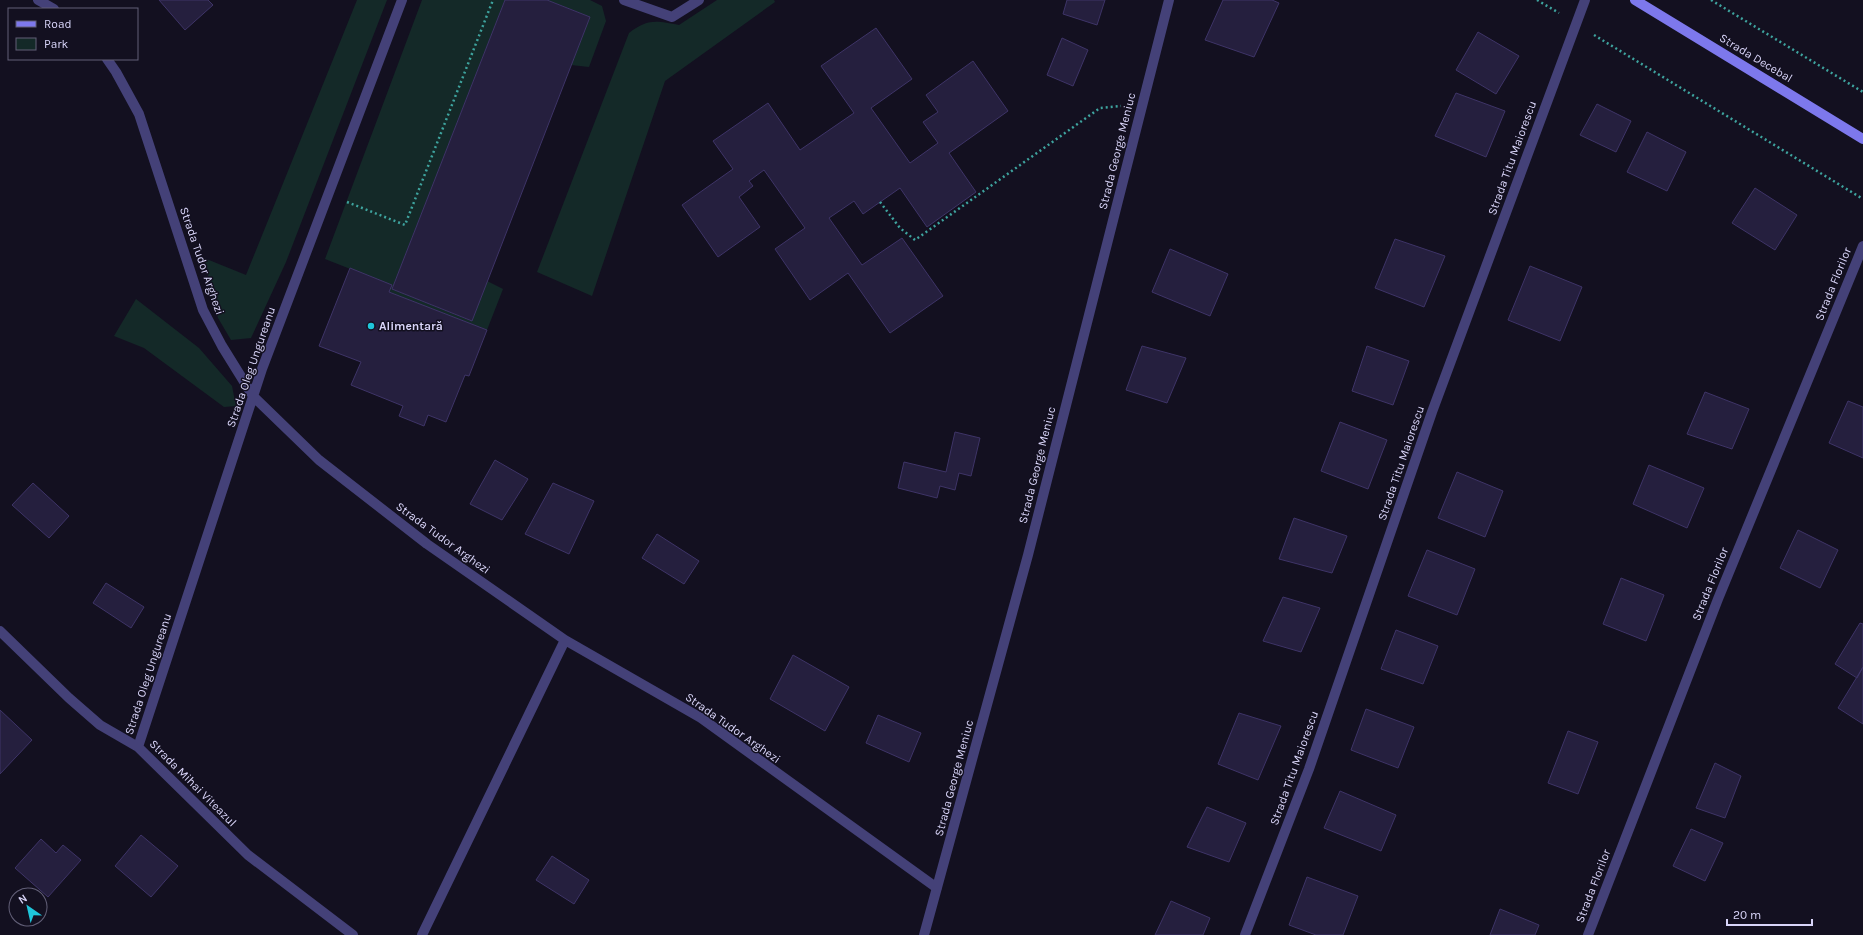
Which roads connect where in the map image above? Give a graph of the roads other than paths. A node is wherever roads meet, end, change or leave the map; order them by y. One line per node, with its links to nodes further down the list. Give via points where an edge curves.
1 (38, 0): 8 (street)
2 (402, 0): 12 (street, Strada Oleg Ungureanu)
3 (624, 0): 4 (street, via 672,17)
4 (699, 0)
5 (1169, 0): 16 (street, Strada George Meniuc, via 1026,562)
6 (1585, 0): 20 (street, Strada Titu Maiorescu, via 1432,412 1309,769)
7 (1635, 0): 10 (main road, Strada Decebal)
8 (52, 8)
9 (108, 60): 12 (street, Strada Tudor Arghezi, via 139,114 203,310)
10 (1863, 139)
11 (1863, 246): 21 (street, Strada Florilor, via 1718,599)
12 (253, 396): 14 (street, Strada Tudor Arghezi, via 319,460 427,544); 15 (street, Strada Oleg Ungureanu)
13 (0, 631): 15 (street, Strada Mihai Viteazul, via 100,725)
14 (565, 640): 16 (street, Strada Tudor Arghezi, via 701,718); 18 (street)
15 (138, 747): 17 (street, Strada Mihai Viteazul, via 248,855)
16 (937, 888): 19 (street, Strada George Meniuc)
17 (353, 935)
18 (422, 935)
19 (924, 935)
20 (1245, 935)
21 (1588, 935)

